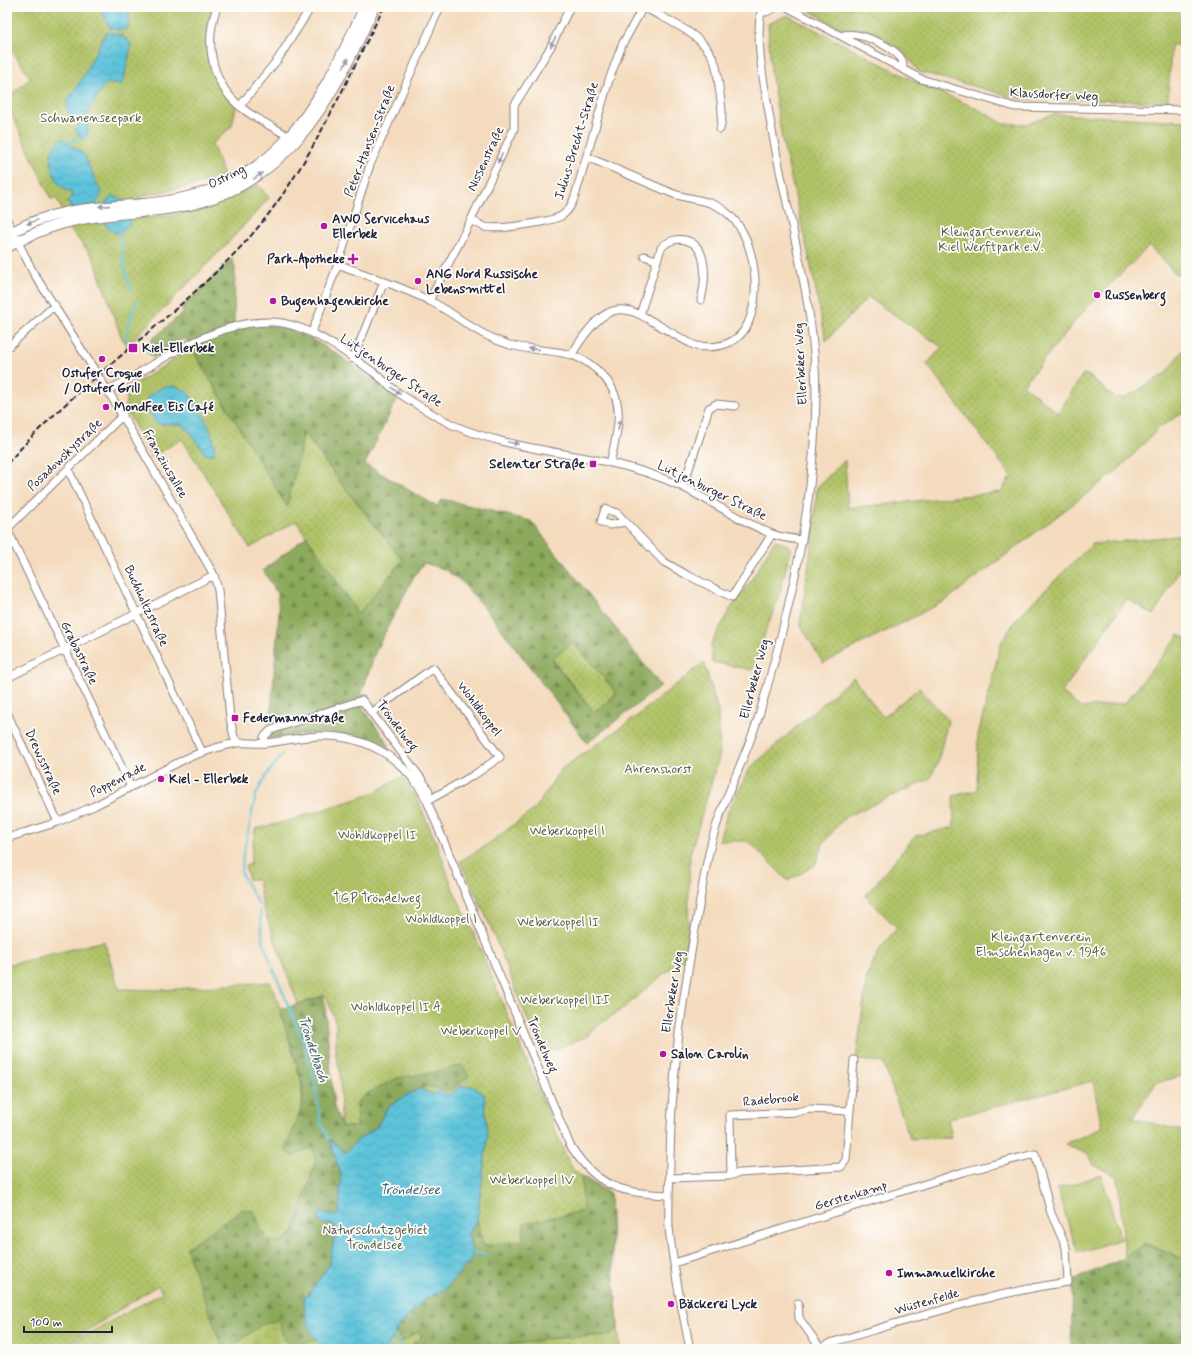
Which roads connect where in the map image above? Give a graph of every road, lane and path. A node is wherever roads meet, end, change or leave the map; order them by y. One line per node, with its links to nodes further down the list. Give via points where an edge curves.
1 (217, 7): 13 (street, via 210,33 211,60 219,81)
2 (311, 7): 13 (street, via 278,59)
3 (365, 7): 18 (highway, Ostring, via 316,101 275,152 250,171 221,187 188,198)
4 (374, 7): 18 (highway, Ostring, one-way to 4, via 189,206 224,194 255,178 285,154 323,104)
5 (440, 7): 26 (street, Peter-Hansen-Straße, via 370,165)
6 (570, 7): 20 (street, Nissenstraße, one-way to 20, via 550,48 514,106 514,129)
7 (644, 7): 15 (street, via 692,35 709,50 715,61 723,107 724,116); 17 (street, Julius-Brecht-Straße, via 622,45 608,80)
8 (777, 7): 10 (street, via 772,11)
9 (787, 7): 11 (street, Klausdorfer Weg)
10 (758, 9): 45 (street, Ellerbeker Weg, via 762,73 773,141 806,287 815,367 813,452)
11 (841, 36): 12 (street, Klausdorfer Weg); 12 (street, via 847,33 864,36 895,52 902,61)
12 (903, 69): 14 (street, Klausdorfer Weg, via 921,79 1015,107)
13 (240, 106): 16 (street)
14 (1186, 110)
15 (720, 129)
16 (283, 133)
17 (587, 157): 20 (street, Julius-Brecht-Straße, via 573,203 559,218 492,228); 31 (street, via 676,194 715,205 733,218 748,244 755,282 754,306 747,327 734,340 717,347 696,346)
18 (143, 208): 21 (highway, Ostring, one-way to 21, via 92,207 54,214); 22 (highway, Ostring, via 57,224)
19 (7, 220): 21 (street, Franziusallee)
20 (471, 220): 29 (street, Nissenstraße)
21 (10, 233): 22 (street, Franziusallee)
22 (17, 242): 23 (main road, Ostring); 30 (street, Franziusallee)
23 (7, 248)
24 (644, 256): 25 (street)
25 (656, 260): 28 (street, via 667,242 680,239 690,242 701,252 704,261); 31 (street)
26 (338, 264): 27 (street); 32 (street, Peter-Hansen-Straße)
27 (384, 282): 29 (street); 35 (street)
28 (701, 300)
29 (429, 301): 34 (street, one-way to 29, via 508,344 472,328)
30 (55, 305): 33 (street); 36 (street, Franziusallee, via 105,387)
31 (640, 315): 34 (street, via 621,310 606,313 598,318)
32 (312, 332): 35 (street, Lütjenburger Straße); 36 (street, Lütjenburger Straße, via 274,322 234,327 187,343)
33 (7, 348)
34 (572, 354): 39 (street, one-way to 34, via 620,416 615,394 605,378 591,364)
35 (353, 359): 39 (street, Lütjenburger Straße, one-way to 39, via 401,395 437,417 469,431)
36 (109, 389): 38 (street, Franziusallee)
37 (735, 406): 41 (street, via 716,404 709,408)
38 (123, 415): 40 (street, Posadowskystraße); 46 (street, Franziusallee)
39 (610, 463): 41 (street, Lütjenburger Straße, via 658,476)
40 (68, 470): 43 (street, Posadowskystraße); 47 (street, Buchholtzstraße)
41 (683, 487): 44 (street, Lütjenburger Straße)
42 (624, 522): 44 (street, via 664,562 732,597)
43 (7, 529): 48 (street, Grabastraße)
44 (772, 534): 45 (street, Lütjenburger Straße)
45 (802, 540): 62 (street, Ellerbeker Weg, via 759,714 721,811 710,849 689,964 671,1094)
46 (214, 575): 47 (street); 52 (street, Franziusallee, via 218,590 230,718)
47 (136, 613): 48 (street); 54 (street, Buchholtzstraße)
48 (64, 650): 49 (street); 55 (street, Grabastraße)
49 (7, 678)
50 (7, 713): 57 (street, Drewsstraße)
51 (371, 713): 53 (street, Tröndelweg, via 362,700 349,703 270,730 264,737); 56 (street, Tröndelweg, via 423,781 429,791); 56 (street, Wohldkoppel, via 433,668 500,756 474,776)
52 (238, 743): 53 (street, Tröndelweg); 54 (street, Poppenrade)
53 (265, 743): 56 (street, Tröndelweg, via 318,736 335,736 365,742 398,762 415,780)
54 (202, 752): 55 (street, Poppenrade)
55 (131, 788): 57 (street, Poppenrade)
56 (427, 801): 63 (street, Tröndelweg, via 570,1146 587,1169 606,1183 635,1193)
57 (58, 822): 58 (street, Poppenrade)
58 (7, 838)
59 (854, 1060): 60 (street)
60 (850, 1111): 61 (street, via 846,1160 841,1167); 61 (street, Radebrook, via 809,1109 797,1112 730,1115)
61 (731, 1175): 62 (street)
62 (670, 1178): 63 (street, Ellerbeker Weg)
63 (669, 1194): 64 (street, Ellerbeker Weg)
64 (674, 1263): 65 (street, Gerstenkamp, via 963,1172 1035,1154 1050,1213 1066,1247); 67 (street, Ellerbeker Weg)
65 (1068, 1282): 68 (street, Wüstenfelde, via 1037,1286 977,1300 830,1343)
66 (798, 1303): 68 (street, via 799,1318)
67 (690, 1349)
68 (820, 1349)

